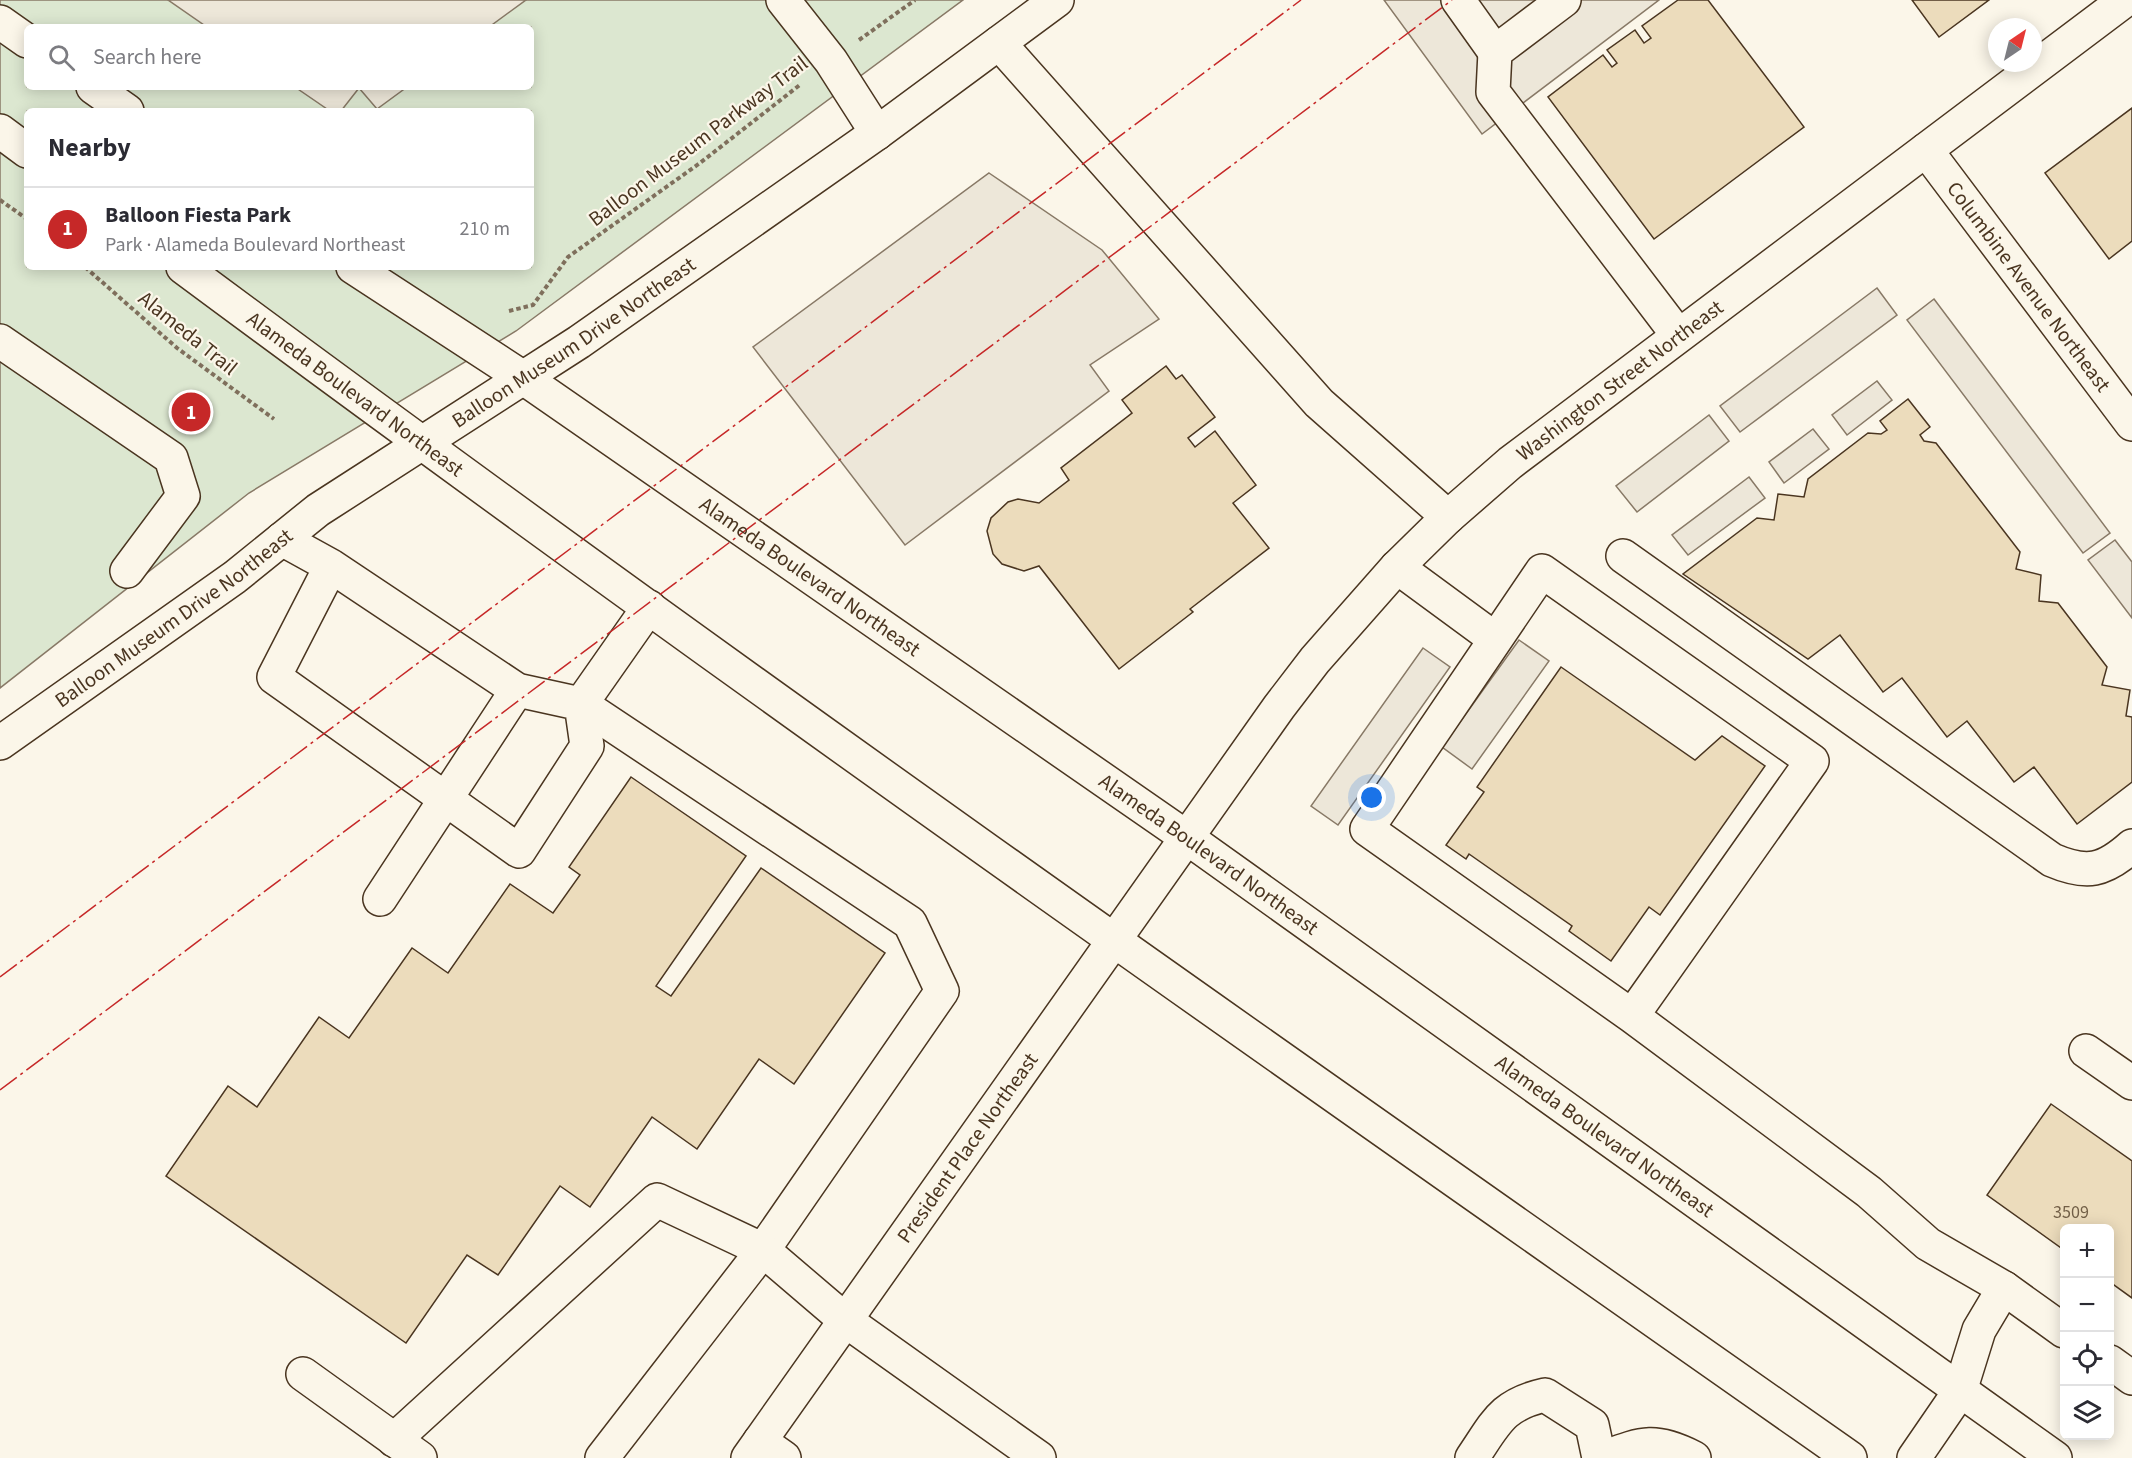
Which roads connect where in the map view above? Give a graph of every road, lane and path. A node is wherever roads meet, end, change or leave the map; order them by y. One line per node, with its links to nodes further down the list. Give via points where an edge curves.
1 (783, 0): 11 (main road)
2 (915, 0): 11 (path, Balloon Museum Parkway Trail)
3 (1057, 0): 9 (main road, Balloon Museum Drive Northeast)
4 (1458, 0): 10 (main road)
5 (1564, 0): 10 (main road)
6 (2125, 0): 17 (main road, Washington Street Northeast)
7 (0, 22): 8 (main road)
8 (24, 39)
9 (999, 43): 15 (main road, Balloon Museum Drive Northeast); 30 (main road, via 1319,403)
10 (1495, 52): 24 (main road, via 1493,92)
11 (831, 61): 15 (main road); 23 (path, Balloon Museum Parkway Trail, via 700,163 568,257 533,305)
12 (97, 90): 13 (main road)
13 (123, 108)
14 (0, 131): 16 (main road)
15 (877, 133): 26 (main road, Balloon Museum Drive Northeast)
16 (24, 149)
17 (1926, 150): 24 (main road, Washington Street Northeast); 28 (main road, Columbine Avenue Northeast)
18 (0, 200): 19 (path)
19 (24, 217)
20 (88, 270): 27 (path, Alameda Trail, via 177,348)
21 (187, 270): 29 (main road, Alameda Boulevard Northeast)
22 (358, 270): 26 (main road, Alameda Boulevard Northeast)
23 (509, 311)
24 (1678, 335): 30 (main road, Washington Street Northeast, via 1556,426)
25 (0, 341): 35 (main road, via 171,458 183,496)
26 (525, 379): 29 (main road, Balloon Museum Drive Northeast); 42 (main road, Alameda Boulevard Northeast)
27 (274, 419)
28 (2132, 424)
29 (424, 444): 31 (main road, Balloon Museum Drive Northeast, via 318,510); 36 (main road, Alameda Boulevard Northeast)
30 (1448, 517): 34 (main road, Washington Street Northeast)
31 (282, 539): 33 (main road); 40 (main road, Balloon Museum Drive Northeast, via 235,577)
32 (1623, 556): 43 (main road, via 2052,860 2088,870 2105,867)
33 (331, 566): 38 (main road); 41 (main road, via 274,677)
34 (1397, 567): 37 (main road); 42 (main road, Washington Street Northeast, via 1315,660)
35 (127, 571)
36 (649, 607): 39 (main road); 45 (main road, Alameda Boulevard Northeast)
37 (1495, 639): 46 (main road, via 1366,829); 46 (main road, via 1542,571 1812,761)
38 (517, 690): 39 (main road); 41 (main road)
39 (592, 710): 41 (main road, via 586,746 519,851); 49 (main road, via 910,923 942,991)
40 (0, 743)
41 (446, 800): 44 (main road)
42 (1186, 837): 45 (main road, President Place Northeast); 56 (main road, Alameda Boulevard Northeast)
43 (2132, 846)
44 (380, 899)
45 (1112, 941): 51 (main road, President Place Northeast); 64 (main road, Alameda Boulevard Northeast)
46 (1632, 1016): 50 (main road, via 1869,1192 1928,1244)
47 (2086, 1051): 48 (main road)
48 (2132, 1083)
49 (762, 1250): 51 (main road); 57 (main road, via 657,1200); 59 (main road)
50 (2004, 1288): 52 (main road); 56 (main road, via 1979,1330)
51 (846, 1320): 58 (main road, President Place Northeast); 60 (main road)
52 (2060, 1327)
53 (2114, 1365): 55 (main road)
54 (303, 1374): 57 (main road)
55 (2132, 1378)
56 (1960, 1391): 65 (main road); 66 (main road, Alameda Boulevard Northeast)
57 (407, 1449)
58 (764, 1452)
59 (602, 1458)
60 (1039, 1458)
61 (1472, 1458): 62 (main road, via 1499,1418 1519,1401 1545,1395 1592,1425)
62 (1601, 1458): 63 (main road, via 1638,1445 1666,1444)
63 (1694, 1458)
64 (1850, 1458)
65 (1914, 1458)
66 (2055, 1458)

